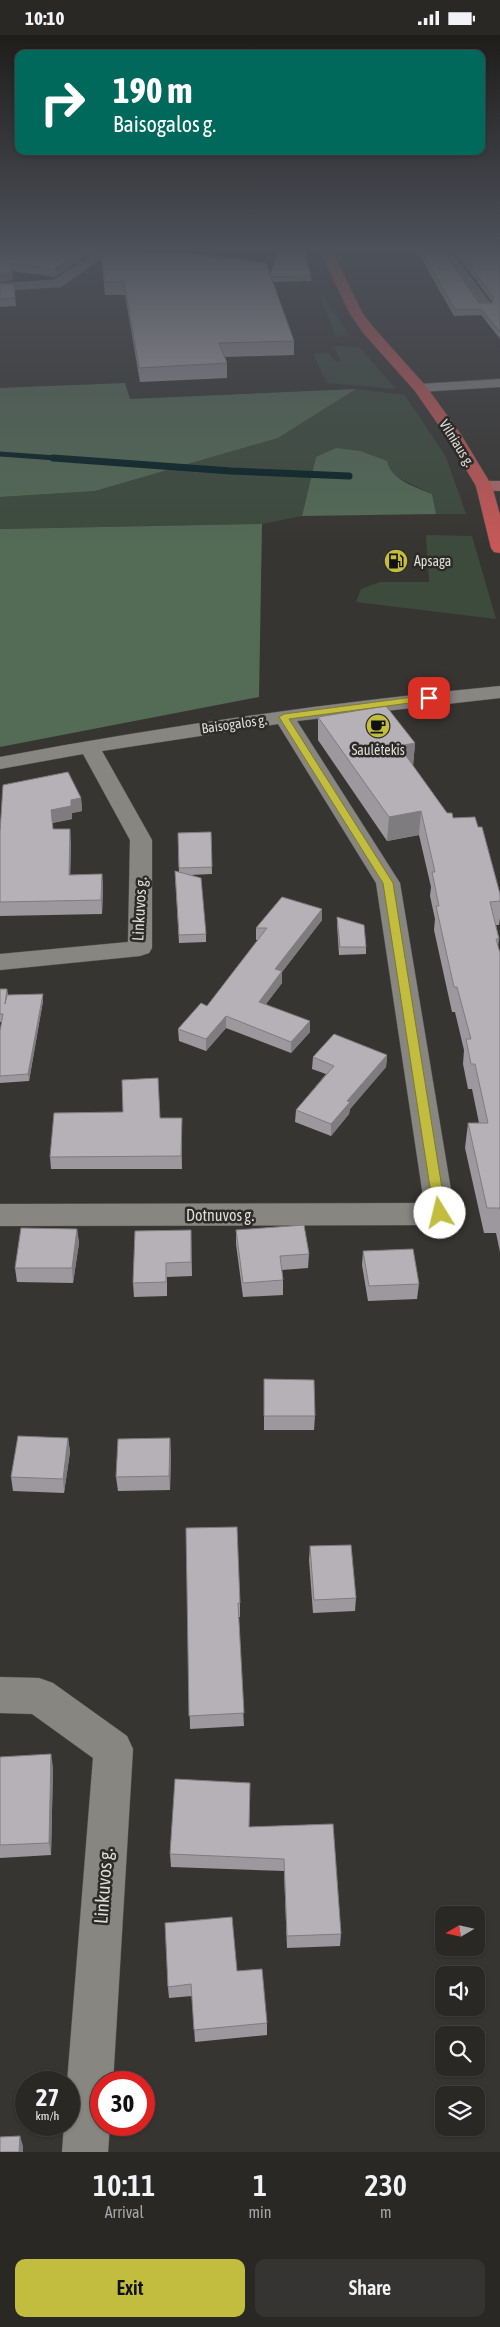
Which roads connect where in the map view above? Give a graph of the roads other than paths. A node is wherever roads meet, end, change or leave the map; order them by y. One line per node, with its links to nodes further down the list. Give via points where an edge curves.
1 (386, 350): 3 (highway, Vilniaus g.)
2 (500, 383): 3 (street)
3 (420, 388): 4 (highway, Vilniaus g.)
4 (492, 486): 5 (highway, Vilniaus g.)
5 (500, 548)
6 (500, 691): 7 (street, Baisogalos g., via 394,701)
7 (284, 717): 8 (street, Baisogalos g.); 11 (street, Dotnuvos g., via 388,883 440,1213)
8 (89, 746): 9 (street, Baisogalos g.); 10 (street, Linkuvos g., via 141,840 140,948)
9 (0, 763)
10 (0, 962)
11 (0, 1215)
12 (0, 1695): 13 (street, Linkuvos g., via 39,1696 112,1749)
13 (85, 2152)

